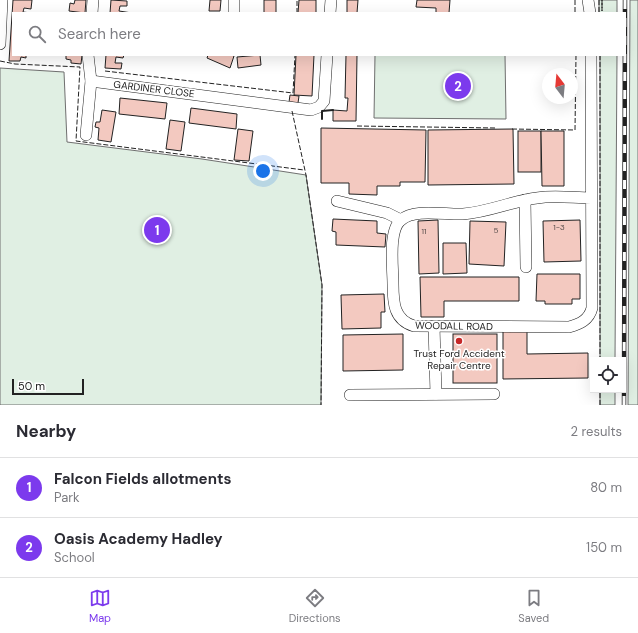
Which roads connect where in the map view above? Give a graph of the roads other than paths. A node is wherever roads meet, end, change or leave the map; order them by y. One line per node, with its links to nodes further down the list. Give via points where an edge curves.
1 (2, 0): 10 (street)
2 (93, 0): 6 (street)
3 (234, 0): 7 (street)
4 (331, 0): 8 (street)
5 (588, 0): 9 (street)
6 (92, 12)
7 (234, 12)
8 (330, 12)
9 (590, 12)
10 (0, 44)
11 (88, 56): 14 (street)
12 (328, 56): 14 (street, GARDINER CLOSE, via 324,101 319,107 311,110)
13 (591, 56): 16 (street, WOODALL ROAD)
14 (91, 81): 15 (street)
15 (86, 135)
16 (592, 198): 17 (street, via 539,197); 21 (street, WOODALL ROAD, via 592,308 580,324 569,327)
17 (525, 200): 19 (street, via 490,210 462,214 414,214); 20 (street)
18 (337, 201): 19 (street, via 388,213)
19 (401, 220): 21 (street, WOODALL ROAD, via 393,231 393,298 396,314 406,324)
20 (526, 267)
21 (434, 326): 23 (street)
22 (350, 394): 23 (street)
23 (436, 394): 24 (street)
24 (494, 394)

